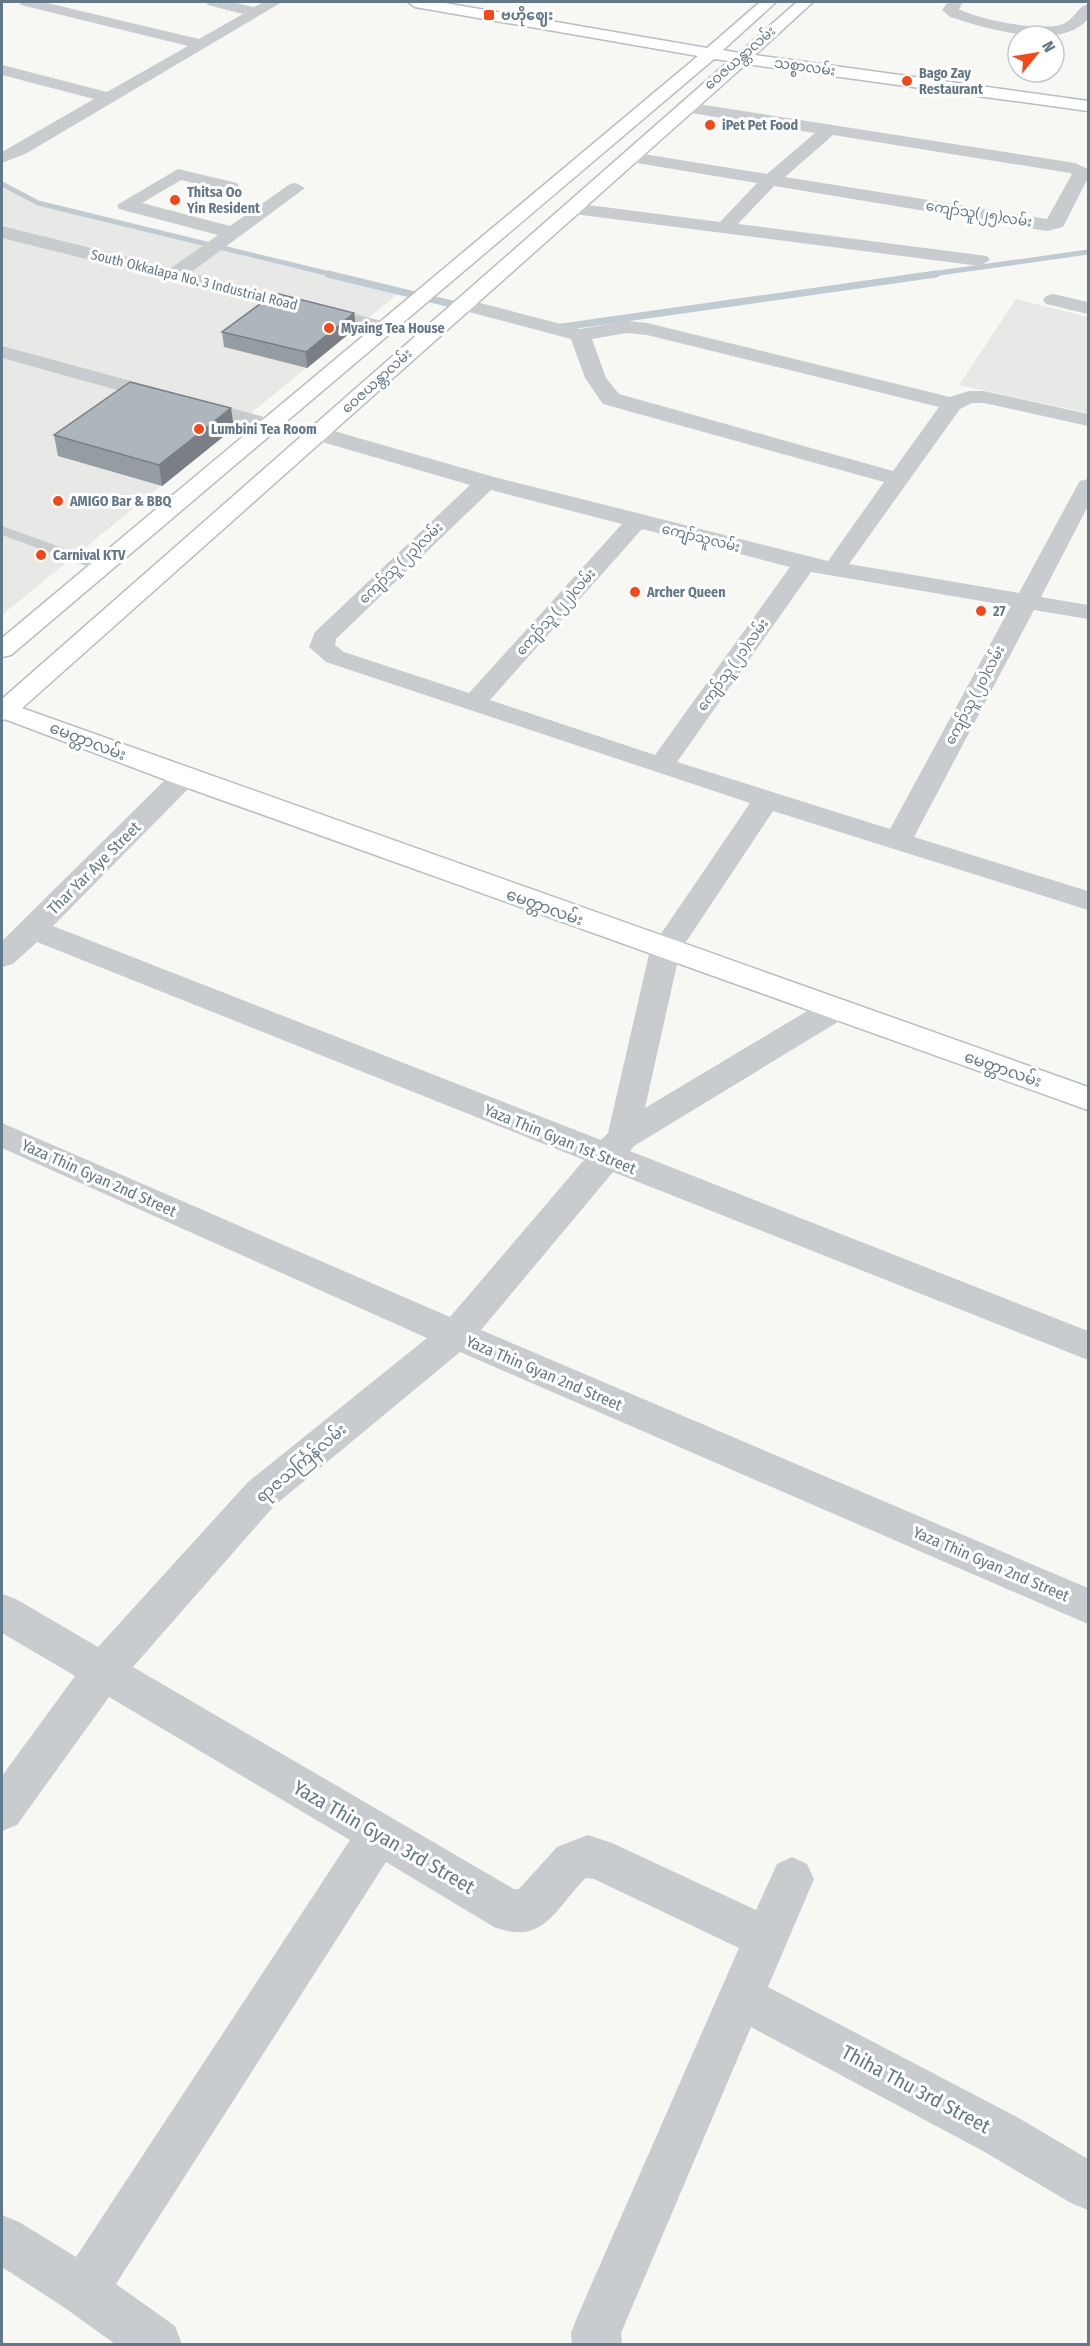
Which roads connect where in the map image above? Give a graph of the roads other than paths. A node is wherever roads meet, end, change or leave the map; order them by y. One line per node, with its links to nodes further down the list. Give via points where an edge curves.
1 (26, 2): 14 (street)
2 (213, 2): 10 (street)
3 (274, 2): 10 (street)
4 (415, 2): 12 (main road, သစ္စာလမ်း)
5 (483, 2): 12 (main road, သစ္စာလမ်း)
6 (767, 3): 11 (main road, ဝေဇယန္တာလမ်း)
7 (802, 5): 13 (main road, via 785,30); 15 (main road, ဝေဇယန္တာလမ်း)
8 (955, 8): 9 (street, via 1042,30 1068,28)
9 (1089, 9)
10 (256, 12): 14 (street)
11 (723, 33): 12 (main road, သစ္စာလမ်း); 15 (main road, သစ္စာလမ်း); 16 (main road, ဝေဇယန္တာလမ်း)
12 (666, 35): 16 (main road, သစ္စာလမ်း); 20 (main road, via 668,50 682,72)
13 (790, 40)
14 (201, 44): 23 (street)
15 (755, 45): 17 (main road, ဝေဇယန္တာလမ်း); 22 (main road, သစ္စာလမ်း)
16 (711, 53): 17 (main road, သစ္စာလမ်း); 20 (main road, ဝေဇယန္တာလမ်း)
17 (739, 58): 18 (main road, သစ္စာလမ်း); 21 (main road, ဝေဇယန္တာလမ်း)
18 (803, 67): 21 (main road, via 756,68); 24 (main road, သစ္စာလမ်း)
19 (2, 70): 23 (street)
20 (672, 86): 34 (main road, ဝေဇယန္တာလမ်း)
21 (703, 91): 25 (main road, ဝေဇယန္တာလမ်း)
22 (1089, 92)
23 (109, 98): 28 (street)
24 (1089, 106)
25 (685, 108): 26 (street, ကျော်သူ(၂၅)လမ်း); 27 (main road, ဝေဇယန္တာလမ်း)
26 (829, 130): 29 (street); 29 (street, ကျော်သူ(၂၅)လမ်း, via 1076,168 1082,173 1053,225)
27 (631, 157): 29 (street, ကျော်သူ(၂၅)လမ်း); 31 (main road, ဝေဇယန္တာလမ်း)
28 (2, 158)
29 (770, 180): 33 (street)
30 (296, 188): 36 (street)
31 (573, 209): 33 (street); 37 (main road, ဝေဇယန္တာလမ်း)
32 (180, 219): 36 (street)
33 (724, 228): 38 (street)
34 (502, 230): 37 (main road); 43 (main road, ဝေဇယန္တာလမ်း)
35 (2, 232): 39 (street, South Okkalapa No. 3 Industrial Road)
36 (233, 233): 39 (street)
37 (538, 239): 41 (main road, ဝေဇယန္တာလမ်း)
38 (980, 260)
39 (174, 275): 43 (street, South Okkalapa No. 3 Industrial Road)
40 (1053, 300): 42 (street)
41 (461, 304): 44 (street); 49 (main road, ဝေဇယန္တာလမ်း)
42 (1089, 308)
43 (387, 328): 48 (main road, ဝေဇယန္တာလမ်း)
44 (580, 335): 46 (street, via 627,327 647,330); 50 (street, via 591,369 611,399)
45 (5, 357): 48 (street)
46 (952, 404): 47 (street, via 969,397 984,397); 50 (street)
47 (1089, 420)
48 (271, 426): 56 (main road, ဝေဇယန္တာလမ်း)
49 (320, 434): 51 (street, ကျော်သူလမ်း); 62 (main road, ဝေဇယန္တာလမ်း)
50 (898, 479): 57 (street)
51 (486, 482): 53 (street, ကျော်သူလမ်း); 61 (street, ကျော်သူ (၂၃)လမ်း, via 324,637 322,647 335,657)
52 (1089, 486): 58 (street, ကျော်သူ (၂၀)လမ်း)
53 (636, 522): 55 (street, ကျော်သူလမ်း); 61 (street, ကျော်သူ (၂၂)လမ်း)
54 (2, 530): 56 (lane)
55 (805, 564): 57 (street, ကျော်သူလမ်း); 63 (street, ကျော်သူ (၂၁)လမ်း)
56 (102, 567): 60 (main road, ဝေဇယန္တာလမ်း)
57 (833, 570): 58 (street, ကျော်သူလမ်း)
58 (1024, 603): 59 (street, ကျော်သူလမ်း); 66 (street, ကျော်သူ (၂၀)လမ်း)
59 (1089, 612)
60 (2, 650)
61 (475, 702): 63 (street)
62 (2, 710): 64 (main road, မေတ္တာလမ်း)
63 (662, 766): 65 (street)
64 (184, 777): 68 (street, Thar Yar Aye Street); 69 (main road, မေတ္တာလမ်း)
65 (767, 800): 66 (street); 69 (street)
66 (898, 841): 67 (street)
67 (1089, 901)
68 (33, 929): 70 (street, Thar Yar Aye Street); 74 (street, Yaza Thin Gyan 1st Street)
69 (665, 950): 71 (main road, မေတ္တာလမ်း); 74 (street)
70 (2, 957)
71 (835, 1009): 72 (main road, မေတ္တာလမ်း); 74 (street)
72 (1089, 1099)
73 (2, 1136): 75 (street, Yaza Thin Gyan 2nd Street)
74 (614, 1147): 75 (street, ရာဇသင်္ကြန်လမ်း); 76 (street, Yaza Thin Gyan 1st Street)
75 (456, 1335): 77 (street, Yaza Thin Gyan 2nd Street); 79 (street, ရာဇသင်္ကြန်လမ်း, via 261,1494)
76 (1089, 1346)
77 (1089, 1606)
78 (2, 1612): 79 (street, Yaza Thin Gyan 3rd Street)
79 (103, 1671): 80 (street, ရာဇသင်္ကြန်လမ်း); 81 (street, Yaza Thin Gyan 3rd Street)
80 (2, 1810)
81 (379, 1834): 83 (street, Yaza Thin Gyan 3rd Street, via 510,1911 522,1913 534,1907 569,1865 583,1857 597,1858); 87 (street)
82 (792, 1879): 83 (street)
83 (767, 1938): 84 (street)
84 (741, 1997): 85 (street, Thiha Thu 3rd Street, via 1000,2134); 89 (street, via 596,2333)
85 (1089, 2186)
86 (2, 2239): 87 (street)
87 (83, 2290): 88 (street)
88 (156, 2344)
89 (597, 2344)

